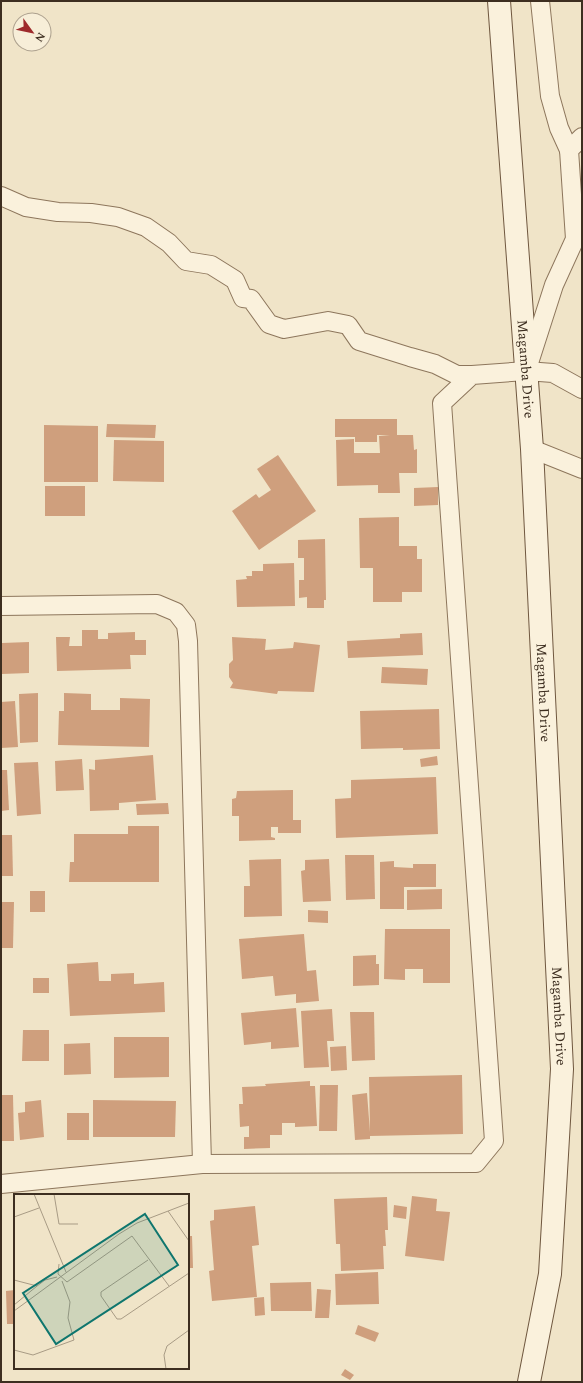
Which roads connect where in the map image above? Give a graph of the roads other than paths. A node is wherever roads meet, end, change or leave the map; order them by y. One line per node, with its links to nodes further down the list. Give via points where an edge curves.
1 (499, 1): 6 (street, Magamba Drive)
2 (540, 1): 4 (street, via 550,96 559,128)
3 (582, 136): 4 (street)
4 (569, 150): 6 (street, via 575,239 554,285)
5 (1, 196): 7 (street, via 26,207 118,217 146,228 169,243 186,261 211,265 235,280 243,298 251,299 269,324 284,329 328,321 348,325 359,341 435,364 457,374)
6 (526, 371): 7 (street); 8 (street, via 553,373); 9 (street, Magamba Drive)
7 (472, 375): 12 (street, via 442,403 494,1140 476,1163)
8 (582, 389)
9 (532, 449): 10 (street); 14 (street, Magamba Drive, via 562,1069 550,1274)
10 (582, 469)
11 (1, 606): 12 (street, via 157,604 176,612 186,625)
12 (202, 1164): 13 (street)
13 (1, 1184)
14 (529, 1382)

